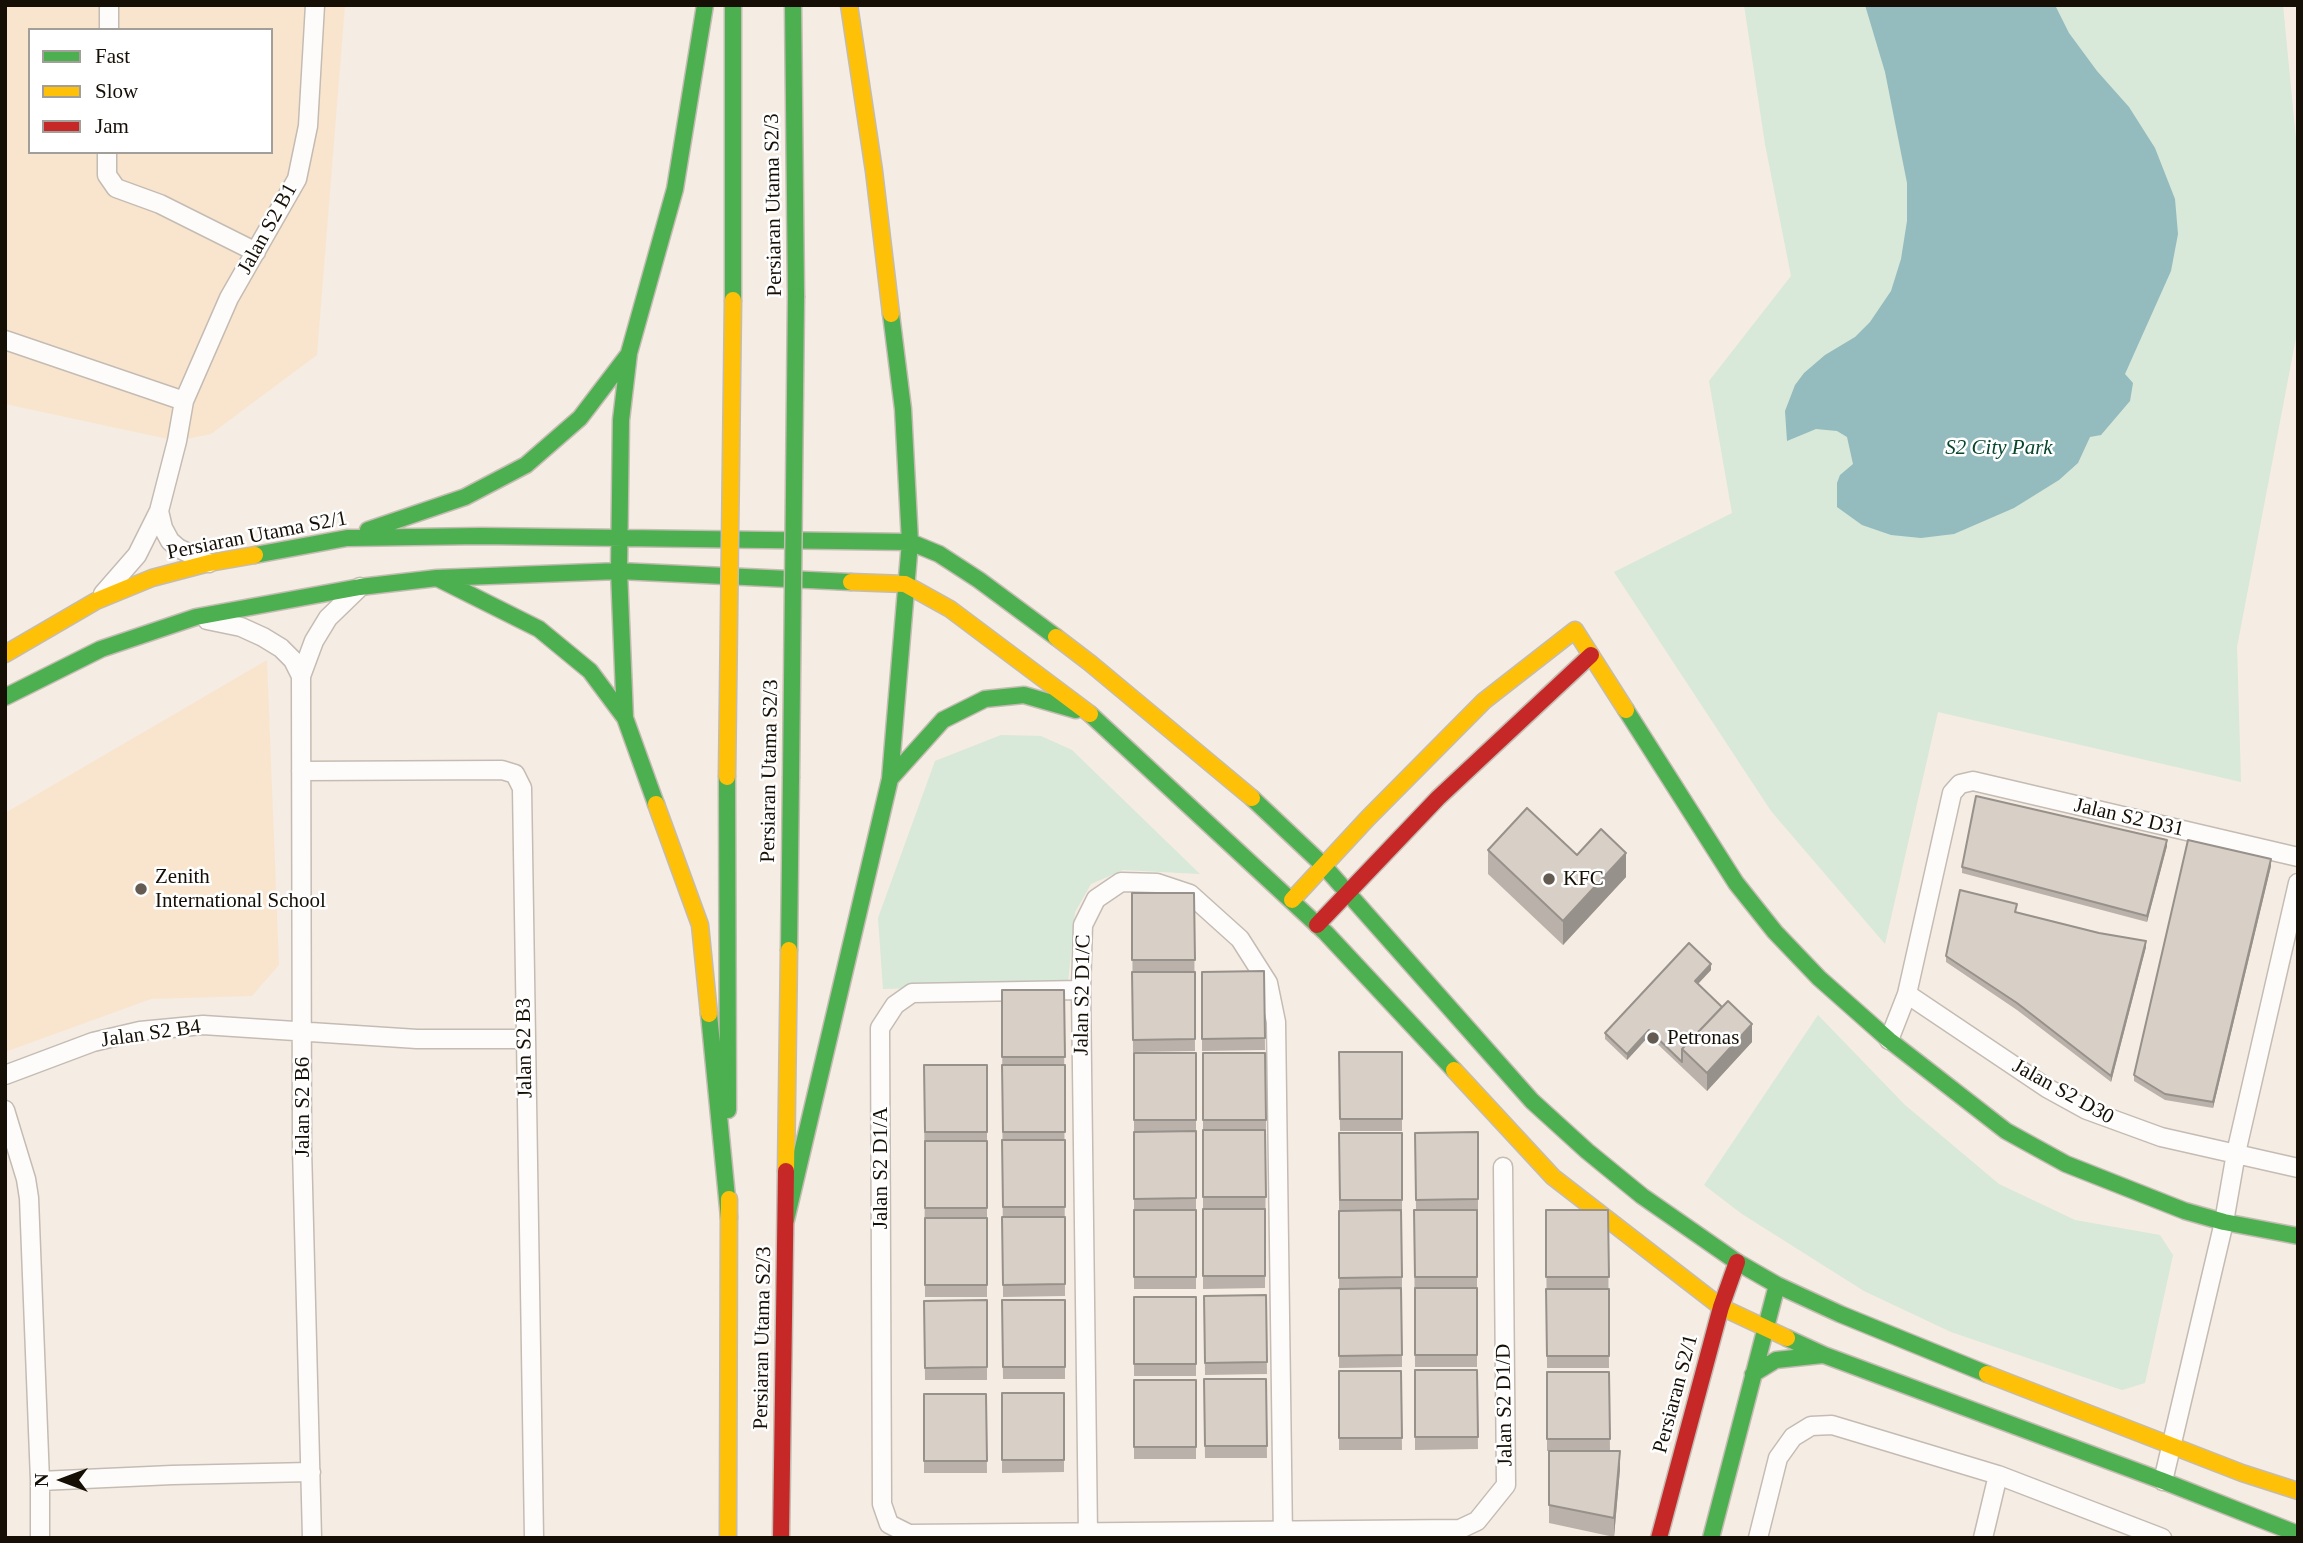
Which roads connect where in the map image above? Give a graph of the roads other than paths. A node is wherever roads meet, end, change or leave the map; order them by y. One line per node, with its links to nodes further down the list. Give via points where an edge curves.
1 (109, 5): 7 (street)
2 (314, 5): 9 (street, Jalan S2 B1, via 308,126 297,179)
3 (705, 5): 11 (main road, via 675,189)
4 (733, 5): 48 (main road, Persiaran Utama S2/3, bridge)
5 (793, 5): 49 (main road, Persiaran Utama S2/3, bridge, via 796,296)
6 (849, 5): 16 (main road, via 903,409)
7 (108, 28)
8 (107, 154): 9 (street, via 107,175 116,188 160,204)
9 (256, 252): 12 (street, Jalan S2 B1, via 229,298)
10 (5, 340): 12 (street)
11 (629, 353): 14 (main road, via 580,418 526,465 465,498); 15 (main road, via 621,420)
12 (184, 401): 13 (street, Jalan S2 B1)
13 (159, 511): 17 (street, via 170,541); 22 (street, Jalan S2 B1, via 137,555)
14 (347, 538): 15 (main road, Persiaran Utama S2/1); 17 (main road, Persiaran Utama S2/1)
15 (620, 539): 16 (main road, Persiaran Utama S2/1); 18 (main road)
16 (910, 542): 20 (main road); 33 (main road, via 979,580 1090,663 1247,793)
17 (209, 563): 22 (main road, Persiaran Utama S2/1, via 152,578)
18 (619, 571): 19 (main road); 20 (main road); 29 (main road)
19 (437, 578): 21 (main road); 29 (main road, via 539,629 590,671)
20 (905, 584): 28 (main road, via 950,609); 31 (main road)
21 (360, 587): 23 (main road); 26 (street, Jalan S2 B6, via 328,618)
22 (96, 601): 24 (main road, Persiaran Utama S2/1)
23 (196, 617): 26 (street, via 262,637 293,660); 27 (main road, via 101,649)
24 (5, 654)
25 (1591, 655): 33 (main road, via 1575,630 1484,701); 35 (main road, via 1438,797); 42 (main road, via 1744,892 1819,978)
26 (301, 676): 30 (street, Jalan S2 B6)
27 (5, 697)
28 (1091, 715): 31 (main road, via 1024,695 985,699 943,720); 36 (main road)
29 (625, 718): 48 (main road, via 700,925)
30 (301, 771): 40 (street, Jalan S2 B6); 41 (street, Jalan S2 B3, via 502,770 515,774 522,788)
31 (890, 779): 49 (main road)
32 (2298, 857): 39 (street, Jalan S2 D31, via 1973,780 1960,784 1952,793)
33 (1323, 865): 35 (main road); 36 (main road)
34 (2298, 883): 45 (street)
35 (1347, 893): 37 (main road); 52 (main road, via 1532,1101 1642,1196)
36 (1292, 900): 37 (main road)
37 (1317, 925): 54 (main road, via 1553,1177)
38 (1081, 990): 65 (street, Jalan S2 D1/A, via 912,993 895,1005 880,1028 882,1504); 66 (street, Jalan S2 D1/C); 67 (street, Jalan S2 D1/C, via 1083,925 1096,899 1121,882 1157,883 1190,894 1240,939 1268,983 1276,1022)
39 (1907, 994): 42 (street); 45 (street, Jalan S2 D30, via 2087,1110 2161,1137)
40 (302, 1032): 41 (street, Jalan S2 B4); 43 (street, Jalan S2 B4, via 203,1025 139,1031 80,1045); 59 (street, Jalan S2 B6)
41 (525, 1039): 71 (street, Jalan S2 B3)
42 (1889, 1040): 50 (main road, via 2006,1131 2066,1164)
43 (5, 1075)
44 (5, 1110): 61 (street, via 29,1198)
45 (2236, 1153): 47 (street, Jalan S2 D30); 50 (street)
46 (1503, 1167): 67 (street, Jalan S2 D1/D, via 1506,1485 1477,1521 1460,1529)
47 (2298, 1168)
48 (729, 1218): 72 (main road, Persiaran Utama S2/3)
49 (786, 1220): 64 (main road, Persiaran Utama S2/3)
50 (2224, 1222): 51 (main road); 58 (street)
51 (2298, 1236)
52 (1737, 1262): 53 (main road); 54 (main road, Persiaran S2/1)
53 (1777, 1284): 55 (main road); 58 (main road, via 1955,1362)
54 (1721, 1307): 55 (main road); 75 (main road, Persiaran S2/1)
55 (1764, 1328): 56 (main road); 57 (main road)
56 (1824, 1354): 57 (main road, via 1776,1360); 62 (main road)
57 (1753, 1374): 76 (main road)
58 (2170, 1445): 62 (street); 63 (main road)
59 (310, 1472): 61 (street); 70 (street, Jalan S2 B6)
60 (1998, 1475): 77 (street, via 1832,1425 1811,1426 1793,1437 1778,1458); 78 (street); 79 (street)
61 (40, 1481): 69 (street)
62 (2163, 1481): 68 (main road)
63 (2298, 1491)
64 (781, 1521): 73 (main road, Persiaran Utama S2/3); 74 (main road)
65 (889, 1524): 66 (street, Jalan S2 D1/D, via 909,1534)
66 (1088, 1534): 67 (street, Jalan S2 D1/D)
67 (1283, 1534)
68 (2298, 1534)
69 (40, 1538)
70 (312, 1538)
71 (534, 1538)
72 (728, 1538)
73 (781, 1538)
74 (793, 1538)
75 (1659, 1538)
76 (1711, 1538)
77 (1758, 1538)
78 (1983, 1538)
79 (2162, 1538)

